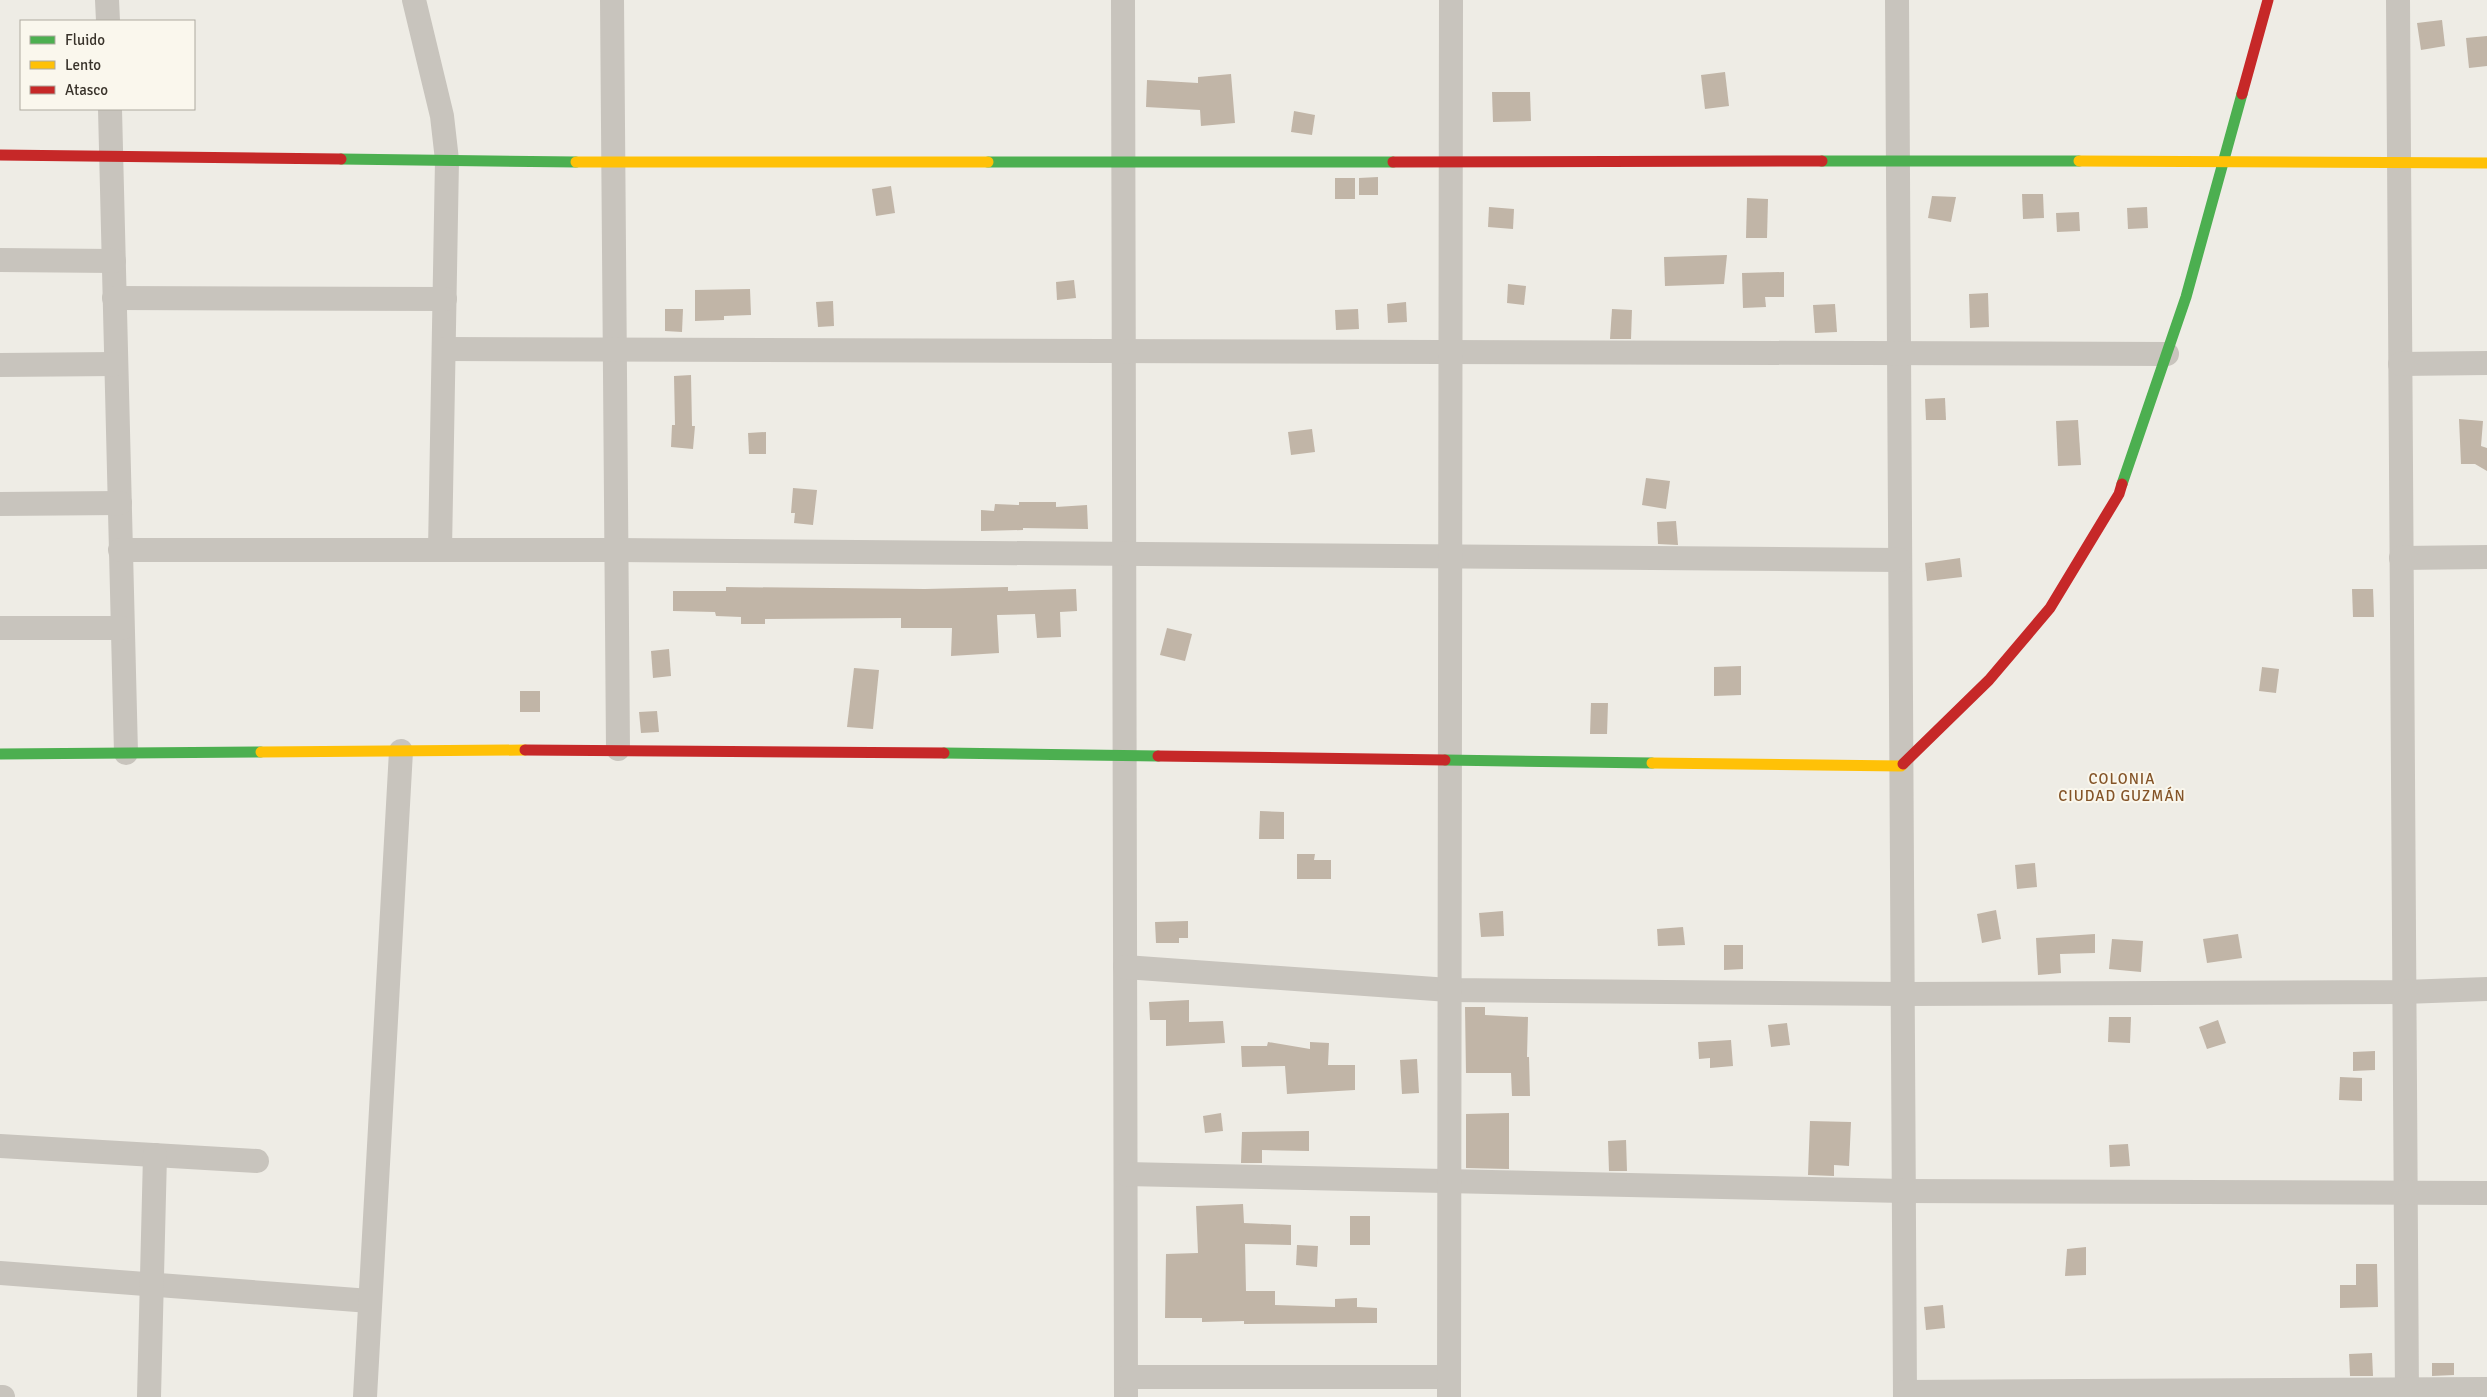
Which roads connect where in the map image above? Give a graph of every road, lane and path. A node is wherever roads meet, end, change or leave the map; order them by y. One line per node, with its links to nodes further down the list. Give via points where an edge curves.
1 (107, 0): 9 (street)
2 (414, 0): 13 (street, via 442,116)
3 (612, 0): 17 (street)
4 (1123, 0): 18 (street)
5 (1451, 0): 14 (street)
6 (1897, 0): 15 (street)
7 (2268, 0): 16 (street)
8 (2398, 0): 20 (street)
9 (108, 20)
10 (110, 110): 12 (street)
11 (0, 155): 12 (street)
12 (111, 156): 13 (street); 22 (street)
13 (447, 160): 17 (street); 24 (street)
14 (1451, 161): 15 (street); 18 (street); 28 (street)
15 (1898, 161): 16 (street); 29 (street)
16 (2224, 161): 20 (street); 30 (street)
17 (613, 162): 18 (street); 26 (street)
18 (1124, 162): 27 (street)
19 (2487, 163): 20 (street)
20 (2399, 164): 33 (street)
21 (0, 260): 22 (street)
22 (114, 261): 23 (street)
23 (114, 298): 24 (street); 32 (street)
24 (445, 299): 25 (street)
25 (444, 349): 26 (street); 38 (street)
26 (615, 351): 27 (street); 39 (street)
27 (1124, 352): 28 (street); 40 (street)
28 (1450, 353): 29 (street); 41 (street)
29 (1899, 353): 30 (street); 44 (street)
30 (2167, 354): 53 (street, via 2120,494 2050,608 1989,680)
31 (2487, 363): 33 (street)
32 (116, 364): 34 (street); 35 (street)
33 (2400, 364): 43 (street)
34 (0, 365)
35 (120, 503): 36 (street); 37 (street)
36 (0, 504)
37 (120, 550): 38 (street); 46 (street)
38 (440, 550): 39 (street)
39 (616, 550): 40 (street); 47 (street)
40 (1124, 554): 41 (street); 51 (street)
41 (1450, 557): 44 (street); 52 (street)
42 (2487, 557): 43 (street)
43 (2401, 558): 57 (street)
44 (1900, 560): 53 (street)
45 (0, 628): 46 (street)
46 (122, 628): 49 (street)
47 (618, 749): 48 (street); 51 (street)
48 (401, 750): 49 (street); 69 (street)
49 (126, 753): 50 (street)
50 (0, 754)
51 (1125, 755): 52 (street); 54 (street)
52 (1450, 760): 53 (street); 56 (street)
53 (1901, 766): 58 (street)
54 (1125, 967): 56 (street); 62 (street)
55 (2487, 989): 57 (street)
56 (1450, 990): 58 (street); 63 (street)
57 (2404, 992): 58 (street); 66 (street)
58 (1902, 994): 64 (street)
59 (0, 1146): 60 (street)
60 (155, 1155): 61 (street); 68 (street)
61 (258, 1161)
62 (1126, 1174): 63 (street); 70 (street)
63 (1449, 1181): 64 (street); 71 (street)
64 (1904, 1192): 66 (street); 74 (street)
65 (2487, 1193): 66 (street)
66 (2404, 1194): 73 (street)
67 (0, 1273): 68 (street)
68 (152, 1284): 69 (street); 75 (street)
69 (370, 1301): 76 (street)
70 (1126, 1387): 71 (street)
71 (1449, 1387)
72 (2487, 1388): 73 (street)
73 (2407, 1393): 74 (street)
74 (1905, 1394)
75 (149, 1397)
76 (365, 1397)

